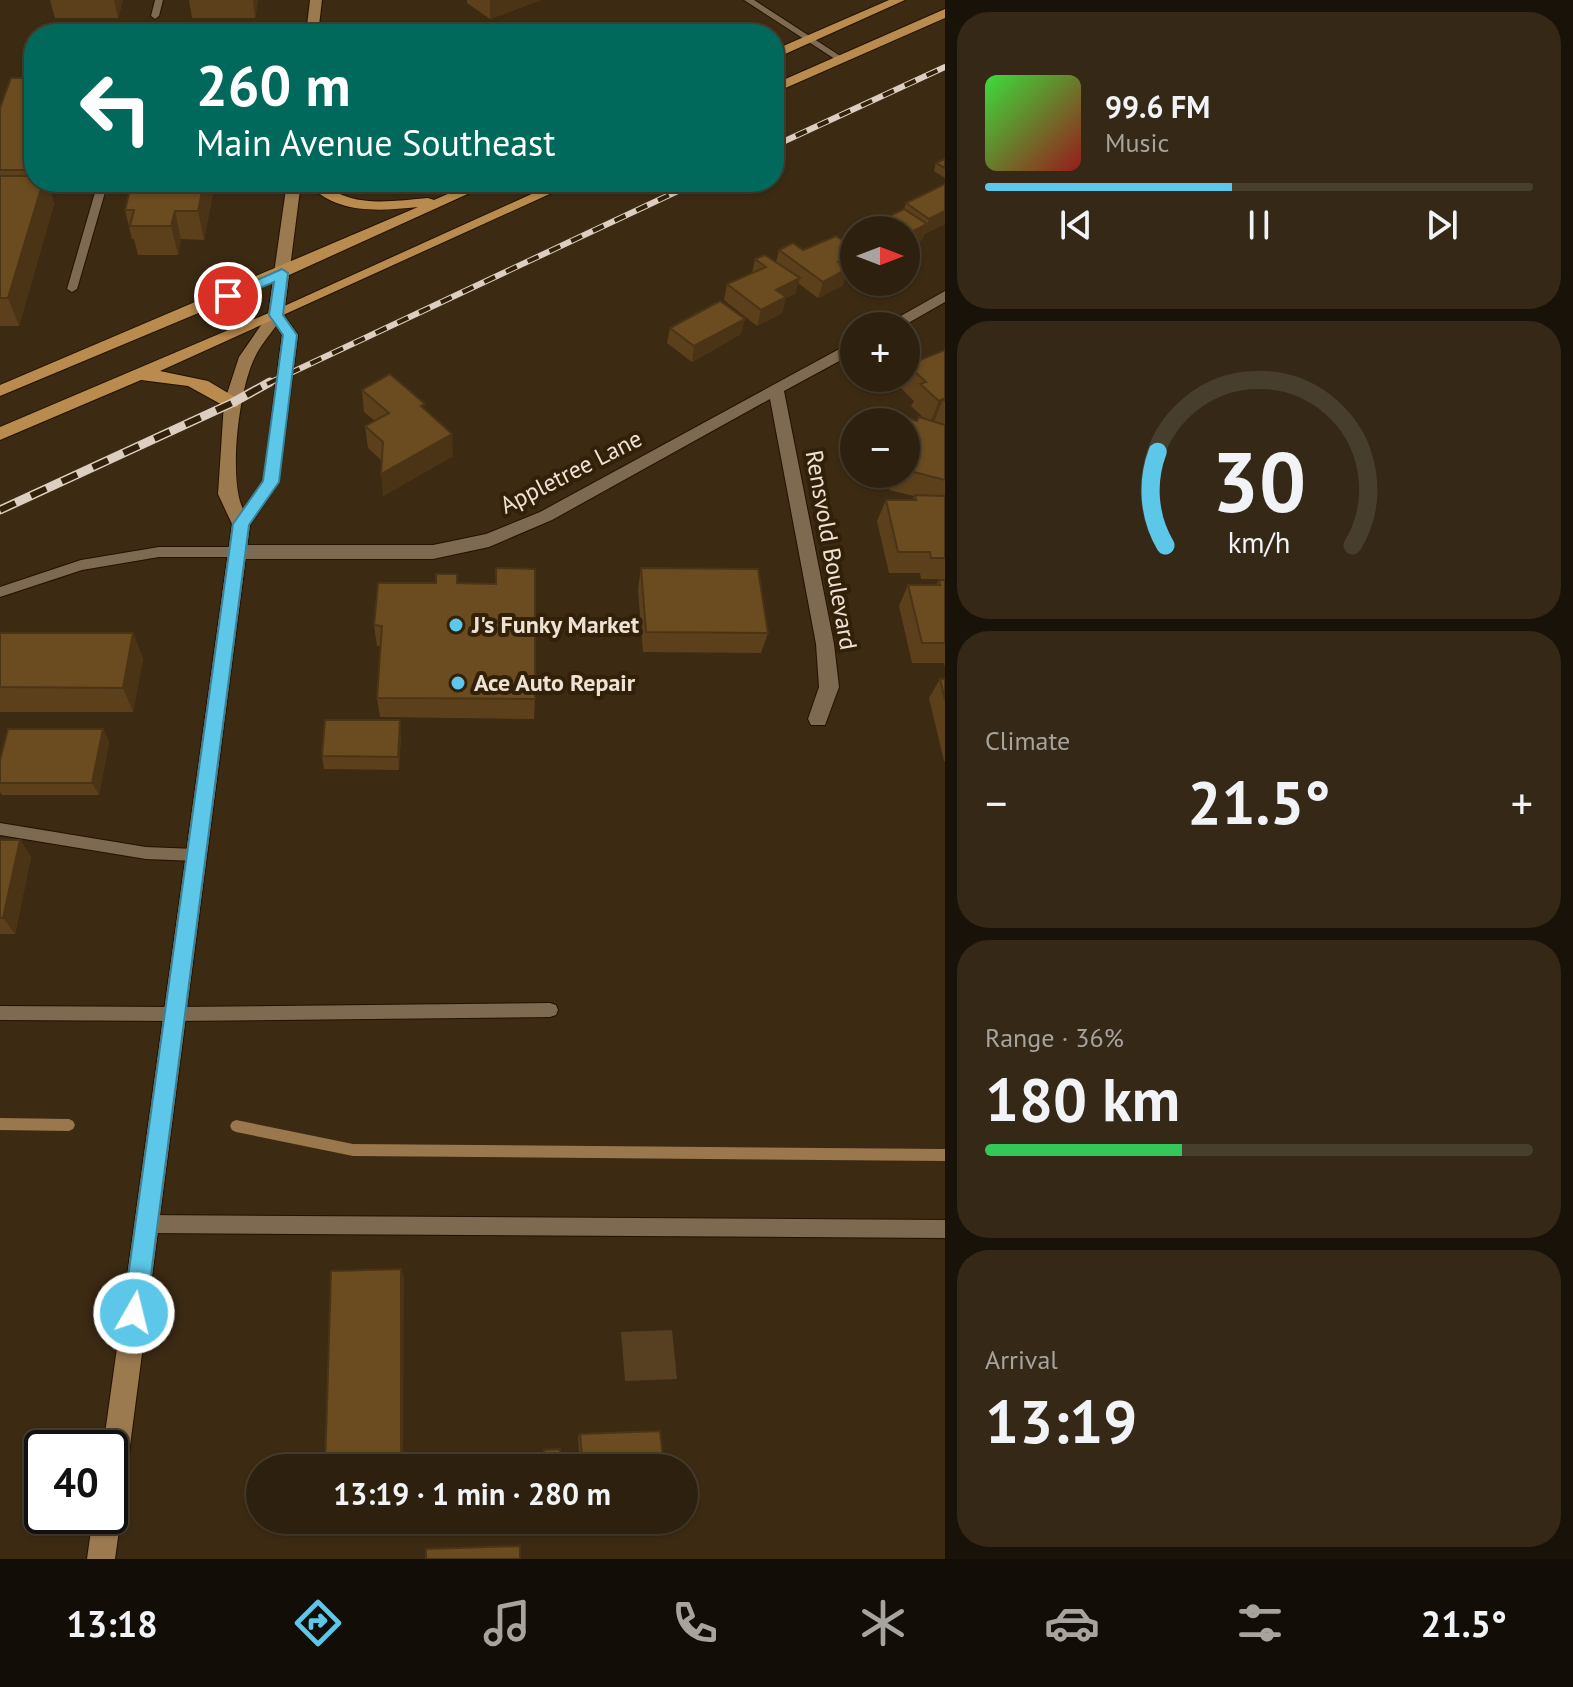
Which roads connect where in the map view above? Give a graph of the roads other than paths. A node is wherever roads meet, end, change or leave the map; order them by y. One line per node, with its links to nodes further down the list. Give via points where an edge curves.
1 (159, 0): 6 (lane)
2 (316, 0): 7 (street)
3 (748, 0): 8 (lane)
4 (899, 0): 8 (main road)
5 (945, 13): 10 (main road)
6 (155, 16)
7 (313, 24)
8 (810, 39): 9 (main road); 10 (lane)
9 (784, 51)
10 (841, 59): 11 (main road)
11 (784, 85)
12 (100, 192): 19 (lane)
13 (293, 192): 18 (street)
14 (326, 192): 17 (main road, via 336,200 373,206)
15 (464, 192): 17 (main road)
16 (547, 192): 22 (main road)
17 (444, 201): 18 (main road)
18 (282, 273): 22 (street); 26 (main road)
19 (72, 289)
20 (945, 296): 21 (street)
21 (916, 312)
22 (276, 315): 24 (main road); 27 (street, via 247,357); 29 (street, via 290,335 271,482)
23 (840, 354): 25 (street, Appletree Lane)
24 (131, 377): 27 (main road, via 171,375 197,381); 28 (main road)
25 (776, 389): 30 (street, Appletree Lane, via 546,516 489,540 433,552); 32 (street, Rensvold Boulevard, via 825,644 829,687)
26 (0, 391)
27 (232, 403): 29 (street, via 227,494)
28 (0, 434)
29 (241, 524): 30 (street)
30 (237, 552): 31 (lane, via 159,552 81,565); 34 (street)
31 (0, 592)
32 (818, 719)
33 (0, 829): 34 (lane, via 146,853)
34 (196, 855): 37 (street)
35 (550, 1010): 37 (lane)
36 (0, 1013): 37 (lane)
37 (175, 1014): 38 (street)
38 (146, 1224): 39 (lane); 40 (street)
39 (945, 1229)
40 (118, 1430)
41 (104, 1534): 42 (street)
42 (101, 1559)

